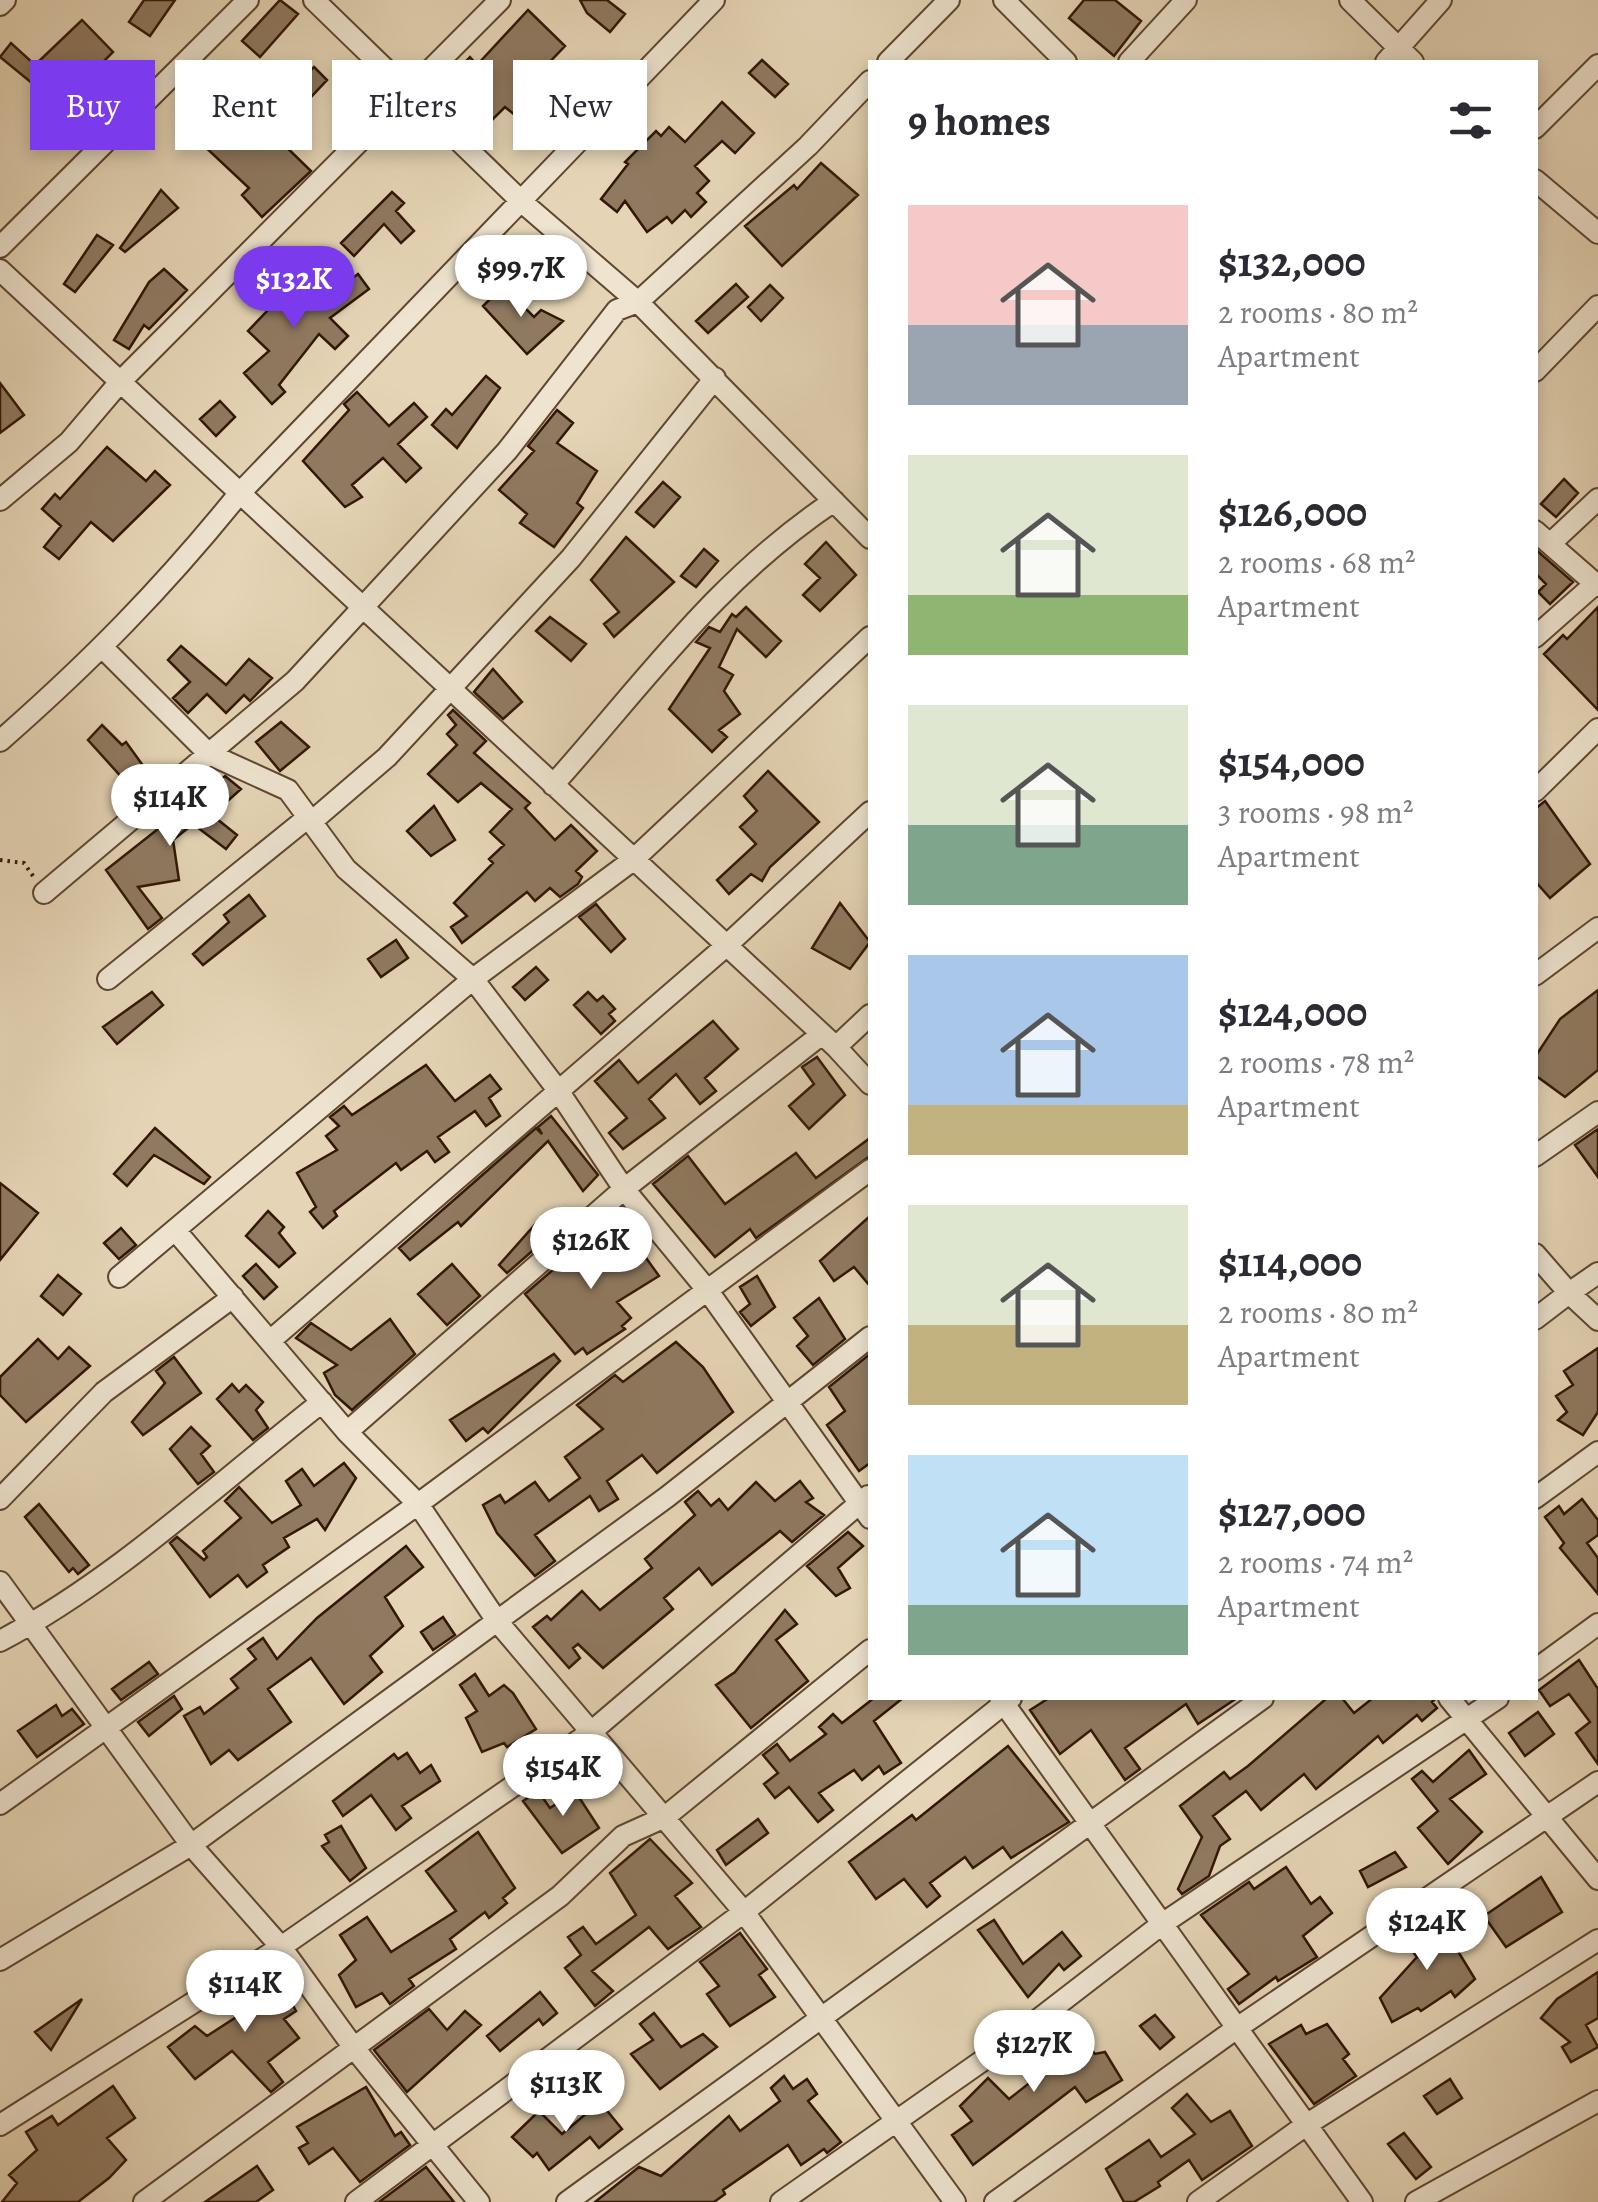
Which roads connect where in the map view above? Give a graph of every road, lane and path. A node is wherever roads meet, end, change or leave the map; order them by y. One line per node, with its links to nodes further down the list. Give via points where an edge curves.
1 (248, 0): 24 (street)
2 (314, 0): 11 (street)
3 (500, 0): 12 (street)
4 (714, 0): 22 (street)
5 (949, 0): 13 (street)
6 (1004, 0): 14 (street)
7 (1186, 0): 15 (street)
8 (1350, 0): 10 (street)
9 (1442, 0): 10 (street)
10 (1400, 58)
11 (376, 60)
12 (442, 60)
13 (890, 60)
14 (1064, 60)
15 (1132, 60)
16 (1598, 65): 18 (street)
17 (868, 84): 26 (street)
18 (1538, 125)
19 (353, 150): 30 (street)
20 (469, 150): 22 (street)
21 (1538, 183): 23 (street)
22 (522, 202): 26 (street); 31 (street)
23 (1598, 233)
24 (0, 247)
25 (0, 270): 30 (street)
26 (638, 302): 29 (street); 38 (street, via 618,310 507,451)
27 (1598, 306): 28 (street)
28 (1538, 368)
29 (715, 378): 34 (street); 42 (street, via 571,558)
30 (120, 385): 31 (street); 33 (street, via 69,442)
31 (238, 494): 38 (street); 41 (street)
32 (1598, 498): 36 (street)
33 (0, 500)
34 (834, 502): 35 (street); 46 (street, via 778,539 694,618)
35 (868, 536)
36 (1542, 538): 37 (street)
37 (1597, 585): 39 (street)
38 (361, 608): 42 (street); 45 (street, via 294,681)
39 (1538, 634)
40 (868, 640): 51 (street)
41 (104, 649): 44 (street); 45 (street)
42 (449, 690): 46 (street); 49 (street, via 387,758)
43 (1598, 729): 47 (street)
44 (0, 741)
45 (208, 754): 49 (street, via 288,790); 52 (street)
46 (553, 785): 51 (street)
47 (1538, 788)
48 (868, 814): 54 (street)
49 (310, 820): 56 (street, via 205,896); 57 (street, via 346,868)
50 (0, 860): 52 (path, via 24,863)
51 (633, 860): 54 (street); 57 (street)
52 (44, 894)
53 (1598, 928): 55 (street)
54 (726, 946): 59 (street); 61 (street)
55 (1538, 973)
56 (108, 979)
57 (473, 979): 61 (street); 66 (street)
58 (868, 1016): 59 (street)
59 (829, 1041): 60 (street); 65 (street)
60 (868, 1082)
61 (557, 1088): 65 (street); 76 (street)
62 (1598, 1112): 63 (street)
63 (1538, 1154)
64 (868, 1171): 70 (street)
65 (624, 1190): 70 (street); 79 (street)
66 (175, 1230): 69 (street); 72 (street)
67 (1538, 1257): 71 (street)
68 (1598, 1273): 71 (street)
69 (119, 1277)
70 (708, 1291): 77 (street); 83 (street)
71 (1569, 1293): 73 (street); 74 (street)
72 (233, 1296): 76 (street); 82 (street, via 104,1392)
73 (1538, 1318)
74 (1598, 1320)
75 (868, 1338): 77 (street)
76 (271, 1340): 78 (street)
77 (785, 1400): 84 (street); 86 (street)
78 (322, 1402): 79 (street); 87 (street)
79 (347, 1432): 83 (street)
80 (1598, 1452): 81 (street)
81 (1538, 1496)
82 (0, 1499)
83 (418, 1504): 86 (street); 98 (street)
84 (866, 1505): 99 (street)
85 (0, 1582): 87 (street)
86 (498, 1621): 99 (street); 105 (street)
87 (32, 1624): 89 (street); 98 (street)
88 (1598, 1624): 91 (street)
89 (0, 1642)
90 (868, 1652): 103 (street)
91 (1538, 1668)
92 (1004, 1700): 107 (street)
93 (1006, 1700): 104 (street)
94 (1261, 1700): 104 (street)
95 (1451, 1700): 97 (street)
96 (1495, 1700): 97 (street)
97 (1468, 1720): 102 (street); 108 (street)
98 (107, 1728): 101 (street); 105 (street)
99 (592, 1732): 103 (street); 110 (street)
100 (1598, 1782): 102 (street)
101 (0, 1804)
102 (1548, 1813): 106 (street); 113 (street)
103 (666, 1817): 107 (street); 114 (street, via 623,1836 560,1896)
104 (1089, 1824): 108 (street); 112 (street)
105 (191, 1845): 110 (street); 111 (street)
106 (1598, 1879)
107 (744, 1912): 112 (street); 119 (street)
108 (1162, 1924): 113 (street); 116 (street)
109 (1598, 1940): 118 (street)
110 (281, 1947): 114 (street); 117 (street)
111 (0, 1960)
112 (821, 2018): 116 (street); 123 (street)
113 (1237, 2028): 118 (street); 126 (street)
114 (354, 2048): 119 (street); 120 (street)
115 (1598, 2101): 129 (street)
116 (896, 2120): 124 (street); 125 (street)
117 (0, 2125)
118 (1306, 2125): 127 (street); 128 (street)
119 (432, 2147): 121 (street); 122 (street)
120 (144, 2202)
121 (356, 2202)
122 (479, 2202)
123 (567, 2202)
124 (781, 2202)
125 (955, 2202)
126 (995, 2202)
127 (1198, 2202)
128 (1362, 2202)
129 (1416, 2202)

